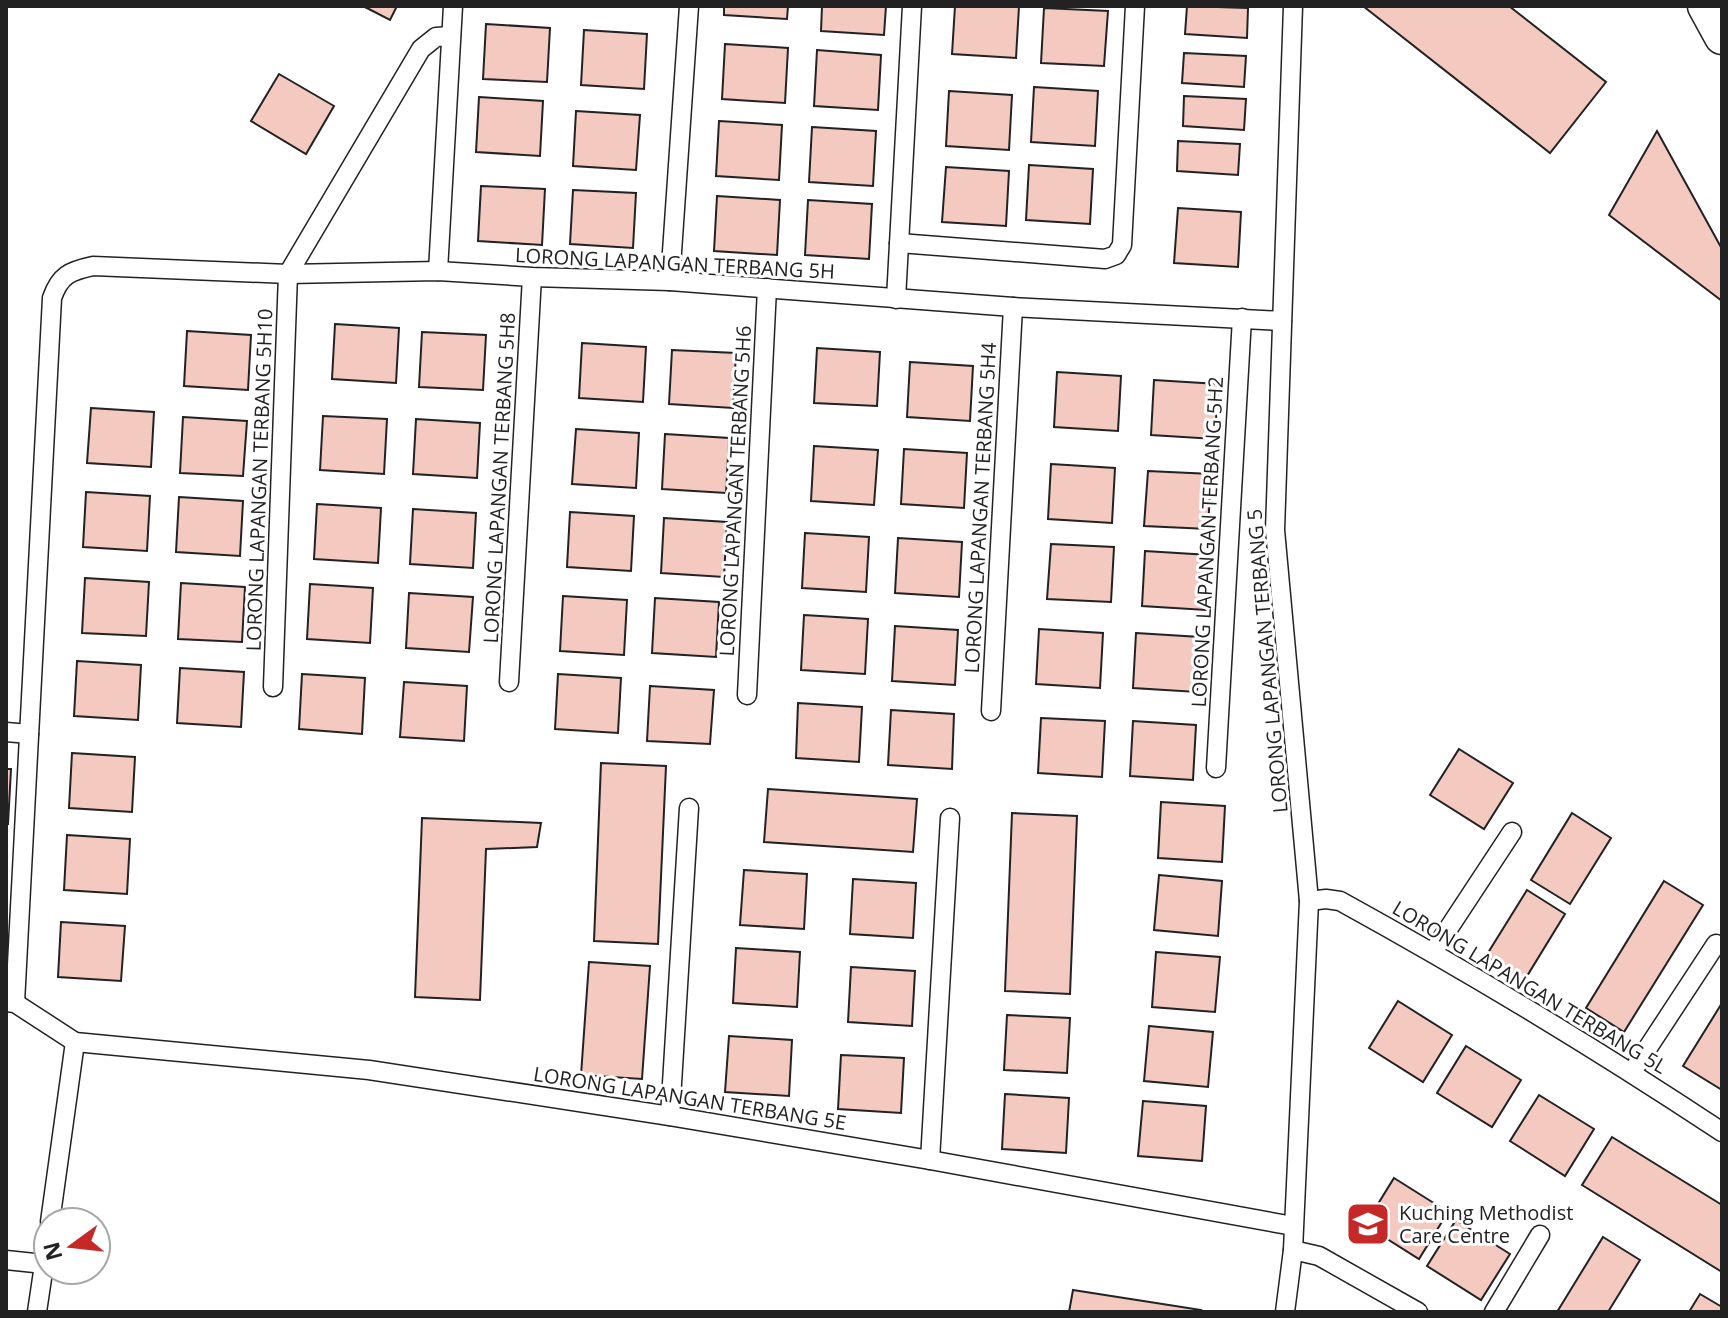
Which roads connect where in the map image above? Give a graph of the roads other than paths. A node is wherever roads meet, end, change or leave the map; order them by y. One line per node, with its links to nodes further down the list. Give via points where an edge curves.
1 (453, 6): 7 (street)
2 (689, 6): 13 (street)
3 (912, 6): 9 (street)
4 (1135, 6): 9 (street, via 1122,245 1116,255 1105,259)
5 (1293, 6): 18 (street, LORONG LAPANGAN TERBANG 5)
6 (1705, 6): 8 (highway)
7 (451, 36): 10 (street); 11 (street, via 436,37 421,49)
8 (1722, 37)
9 (899, 243): 15 (street)
10 (438, 271): 11 (street, LORONG LAPANGAN TERBANG 5H); 12 (street, LORONG LAPANGAN TERBANG 5H)
11 (288, 274): 20 (street, LORONG LAPANGAN TERBANG 5H10); 24 (street, LORONG LAPANGAN TERBANG 5H, via 93,266 57,284 52,298)
12 (532, 277): 13 (street, LORONG LAPANGAN TERBANG 5H); 19 (street, LORONG LAPANGAN TERBANG 5H8)
13 (670, 281): 14 (street, LORONG LAPANGAN TERBANG 5H)
14 (767, 288): 15 (street, LORONG LAPANGAN TERBANG 5H); 21 (street, LORONG LAPANGAN TERBANG 5H6)
15 (896, 299): 16 (street, LORONG LAPANGAN TERBANG 5H)
16 (1013, 307): 17 (street, LORONG LAPANGAN TERBANG 5H); 22 (street, LORONG LAPANGAN TERBANG 5H4)
17 (1242, 318): 18 (street, LORONG LAPANGAN TERBANG 5H); 25 (street, LORONG LAPANGAN TERBANG 5H2)
18 (1282, 321): 29 (street, LORONG LAPANGAN TERBANG 5, via 1275,530)
19 (509, 682)
20 (273, 687)
21 (747, 695)
22 (991, 711)
23 (6, 732): 24 (street)
24 (29, 734): 32 (street)
25 (1216, 768)
26 (689, 808): 35 (street)
27 (950, 818): 37 (street)
28 (1512, 832): 31 (street)
29 (1309, 901): 31 (street, LORONG LAPANGAN TERBANG 5L, via 1340,901); 39 (street, LORONG LAPANGAN TERBANG 5)
30 (1716, 944): 34 (street)
31 (1433, 952): 34 (street, LORONG LAPANGAN TERBANG 5L)
32 (11, 1003): 33 (street)
33 (75, 1042): 35 (street, LORONG LAPANGAN TERBANG 5E, via 369,1070); 38 (street)
34 (1632, 1072): 36 (street, LORONG LAPANGAN TERBANG 5L)
35 (670, 1116): 37 (street, LORONG LAPANGAN TERBANG 5E)
36 (1722, 1132)
37 (930, 1160): 39 (street, LORONG LAPANGAN TERBANG 5E)
38 (52, 1206)
39 (1293, 1226): 41 (street, LORONG LAPANGAN TERBANG 5)
40 (1540, 1235): 48 (street)
41 (1293, 1250): 46 (street, LORONG LAPANGAN TERBANG 5); 47 (street, via 1319,1256)
42 (6, 1260): 43 (street)
43 (32, 1263)
44 (41, 1286): 45 (street)
45 (37, 1312)
46 (1285, 1312)
47 (1418, 1312)
48 (1494, 1312)

